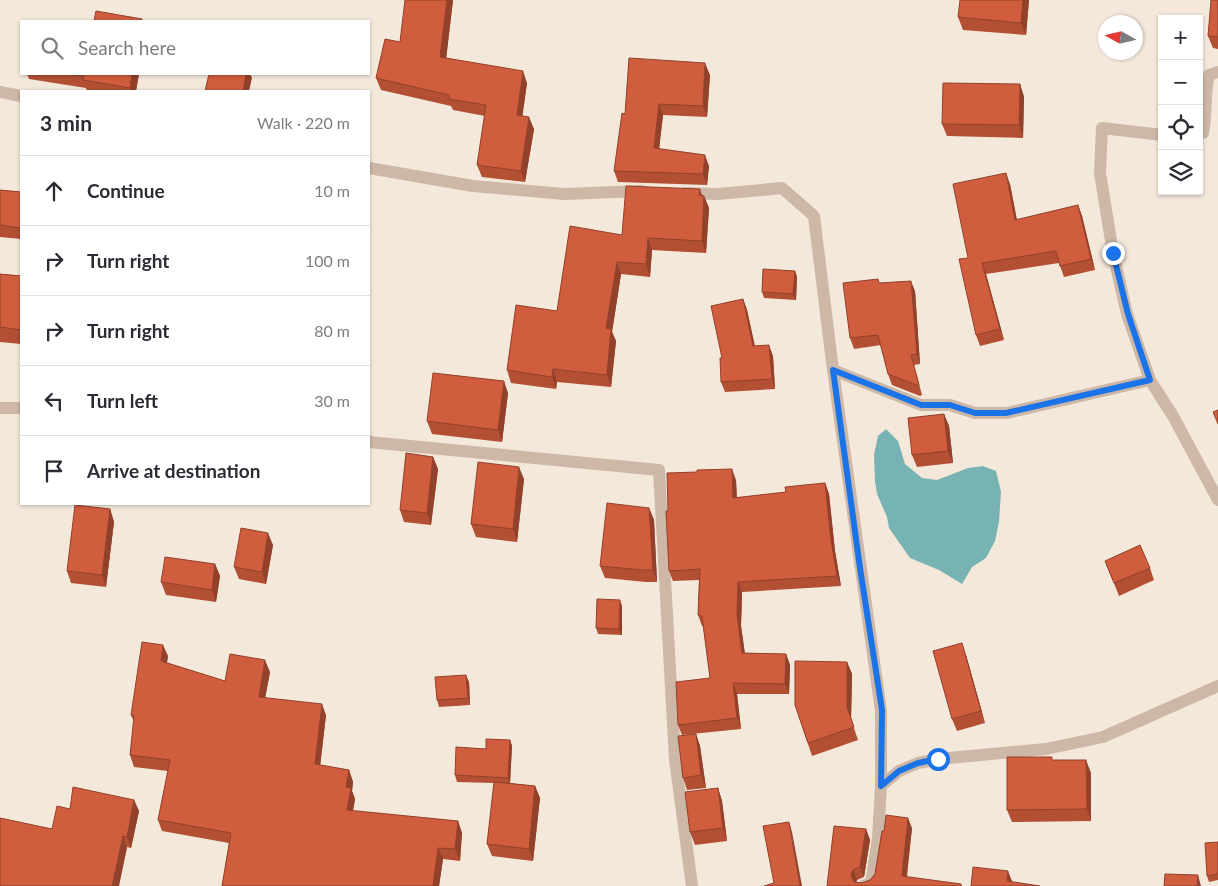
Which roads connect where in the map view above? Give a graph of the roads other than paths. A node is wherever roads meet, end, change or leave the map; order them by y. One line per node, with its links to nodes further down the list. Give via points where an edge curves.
1 (1218, 72): 4 (street, via 1209,75)
2 (0, 92): 3 (street)
3 (20, 96)
4 (1203, 132)
5 (1158, 134): 10 (street, via 1102,128 1100,173 1113,253 1128,314)
6 (370, 168): 7 (street, via 473,186 564,194 627,190)
7 (654, 192)
8 (672, 192): 9 (street, via 718,194 782,188 814,216)
9 (833, 370): 10 (street, via 921,405 950,405 975,413 1006,413); 16 (street, via 882,710)
10 (1150, 380): 14 (street)
11 (0, 408): 12 (street)
12 (20, 408)
13 (370, 442): 17 (street, via 658,470 675,760)
14 (1218, 500)
15 (1218, 686): 16 (street, via 1103,737 1046,749 918,763 899,771)
16 (881, 786): 18 (street, via 871,883)
17 (692, 886)
18 (863, 886)

